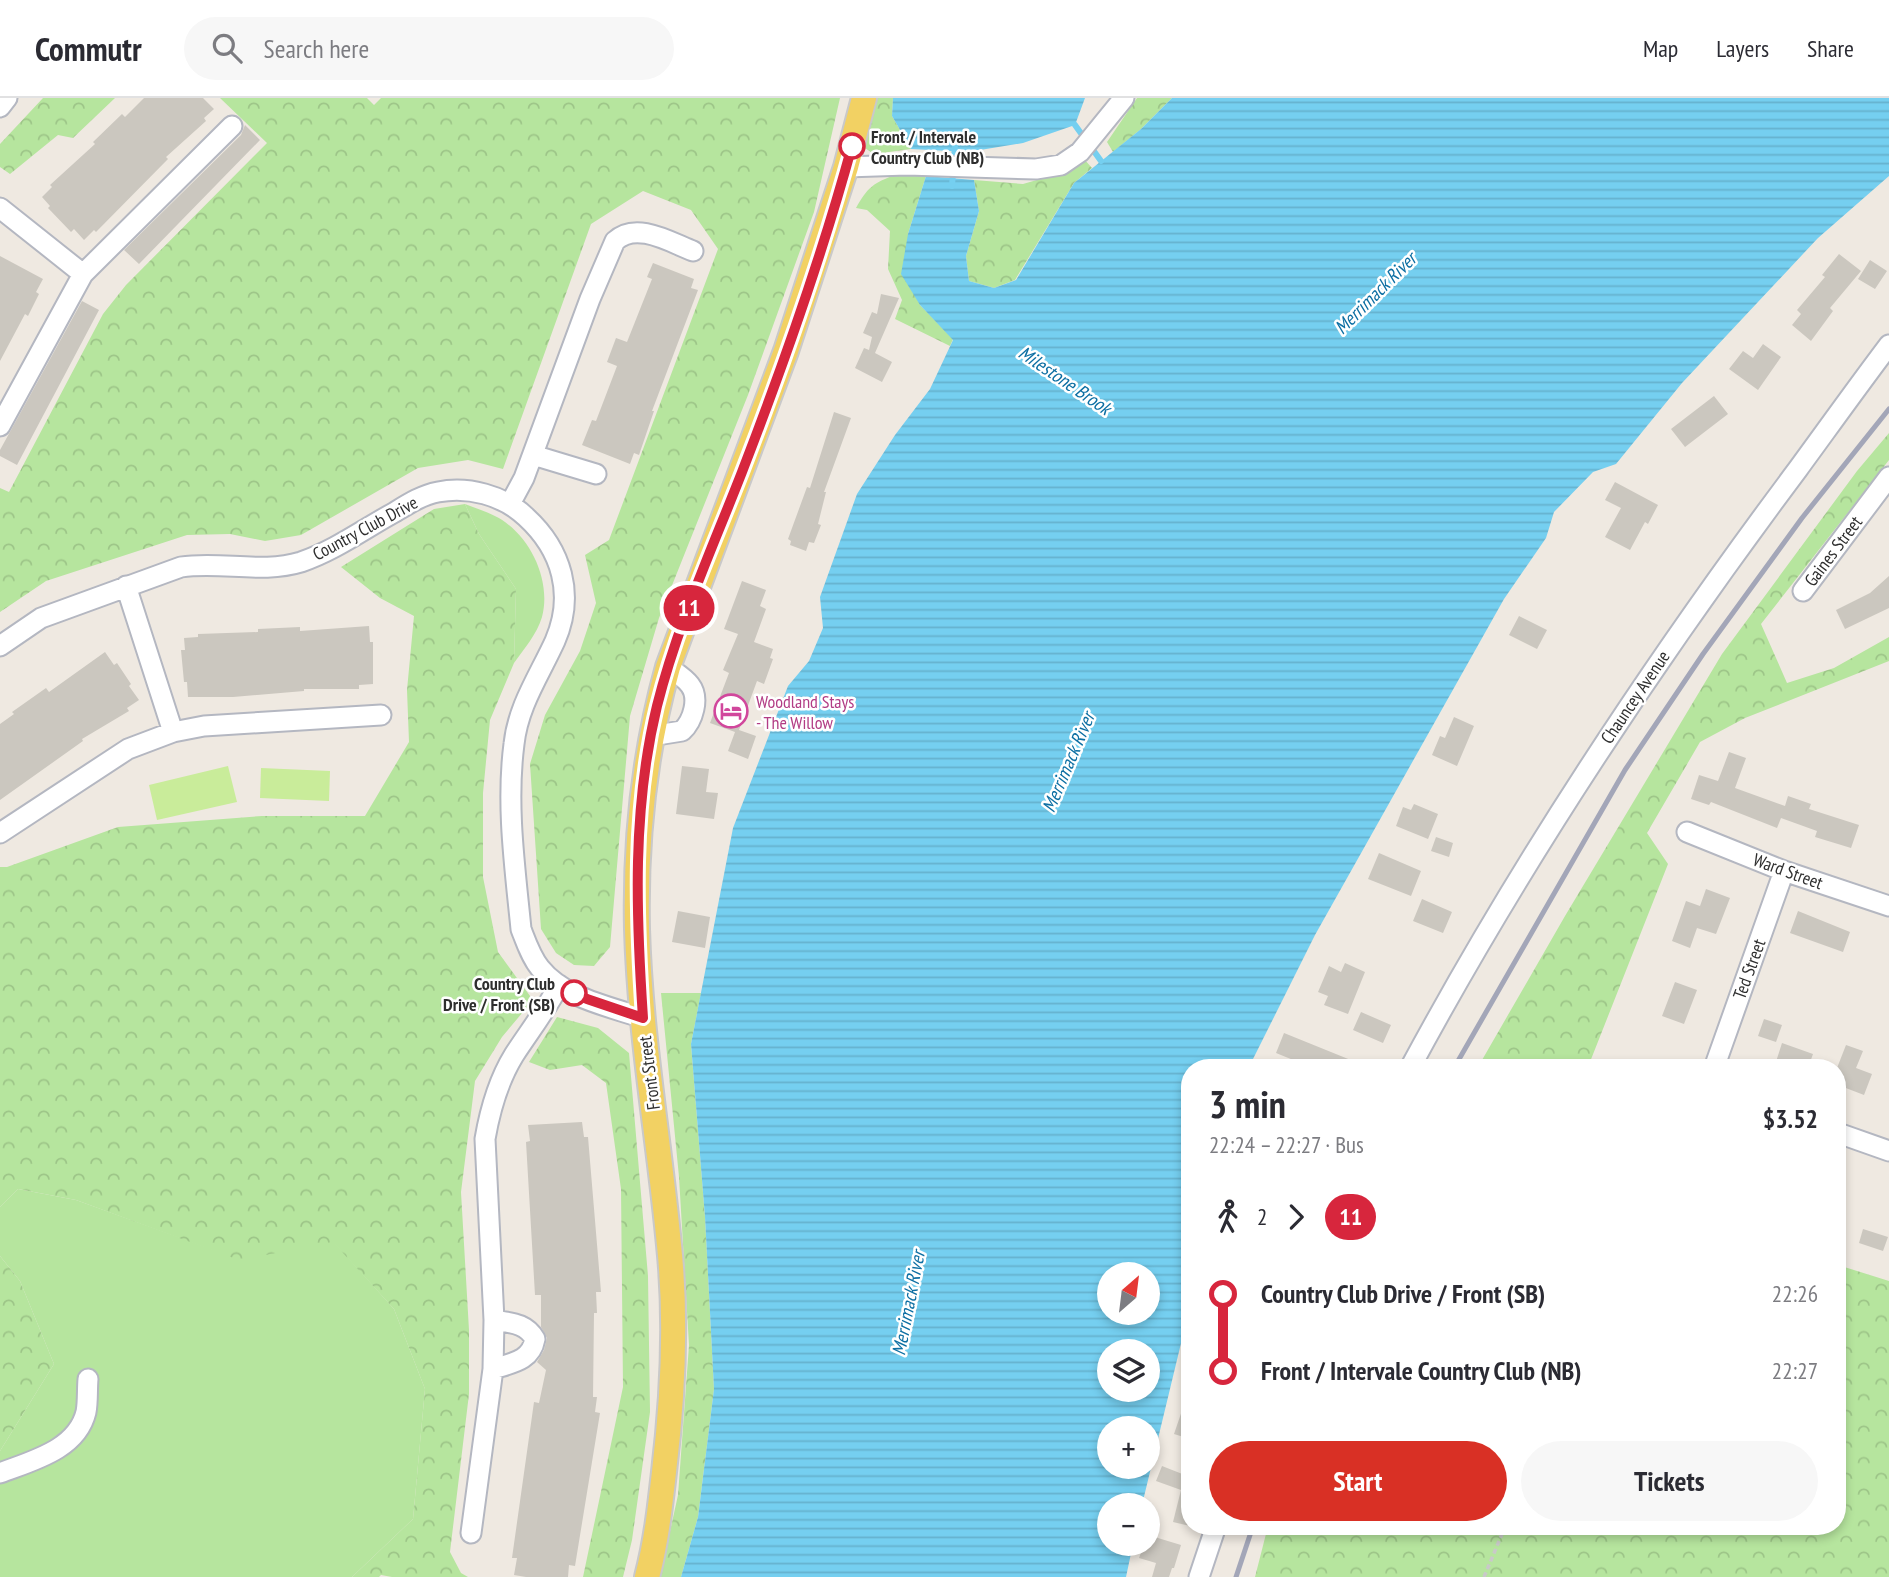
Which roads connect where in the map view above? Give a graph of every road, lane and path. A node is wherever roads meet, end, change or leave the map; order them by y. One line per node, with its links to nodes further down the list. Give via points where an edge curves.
1 (7, 98): 4 (street)
2 (864, 98): 6 (main road, Front Street)
3 (1124, 98): 6 (street, via 1080,152 1061,164 1036,169)
4 (0, 107)
5 (232, 126): 9 (street)
6 (846, 167): 19 (main road, Front Street, via 776,377)
7 (0, 208): 9 (street)
8 (693, 251): 12 (street, via 632,231 615,241)
9 (83, 274): 11 (street)
10 (1889, 345): 29 (street, Chauncey Avenue, via 1732,556 1618,722 1545,835)
11 (0, 426)
12 (533, 455): 13 (street); 15 (street)
13 (596, 474)
14 (1889, 477): 17 (street, Gaines Street)
15 (510, 504): 16 (street, Country Club Drive, via 478,492 438,492 303,561 263,568 181,567); 27 (street, Country Club Drive, via 550,543 562,576 562,618 516,729 510,792 521,929 540,969)
16 (125, 586): 18 (street, Country Club Drive, via 41,618); 21 (street)
17 (1803, 591)
18 (0, 646)
19 (668, 667): 22 (main road, Front Street); 22 (street, via 689,683 694,693 692,716 682,731)
20 (381, 715): 21 (street)
21 (173, 732): 24 (street, via 128,749)
22 (651, 736): 28 (main road, Front Street, via 638,839 637,929)
23 (1687, 832): 25 (street, Ward Street)
24 (0, 833)
25 (1784, 871): 26 (street, Ward Street); 30 (street, Ted Street)
26 (1889, 906)
27 (559, 985): 28 (street, Country Club Drive); 33 (street, via 513,1057 490,1111 485,1164)
28 (643, 1018): 40 (main road, Front Street, via 670,1247 673,1338 668,1441)
29 (1415, 1059)
30 (1717, 1059)
31 (1846, 1136): 32 (street)
32 (1889, 1151)
33 (494, 1320): 34 (street); 34 (street, via 518,1324 535,1339 524,1359)
34 (493, 1369): 37 (street)
35 (88, 1379): 36 (street, via 85,1415 63,1446)
36 (0, 1473)
37 (471, 1533)
38 (1213, 1535): 41 (street)
39 (1502, 1535): 42 (path)
40 (647, 1577)
41 (1199, 1577)
42 (1484, 1577)

